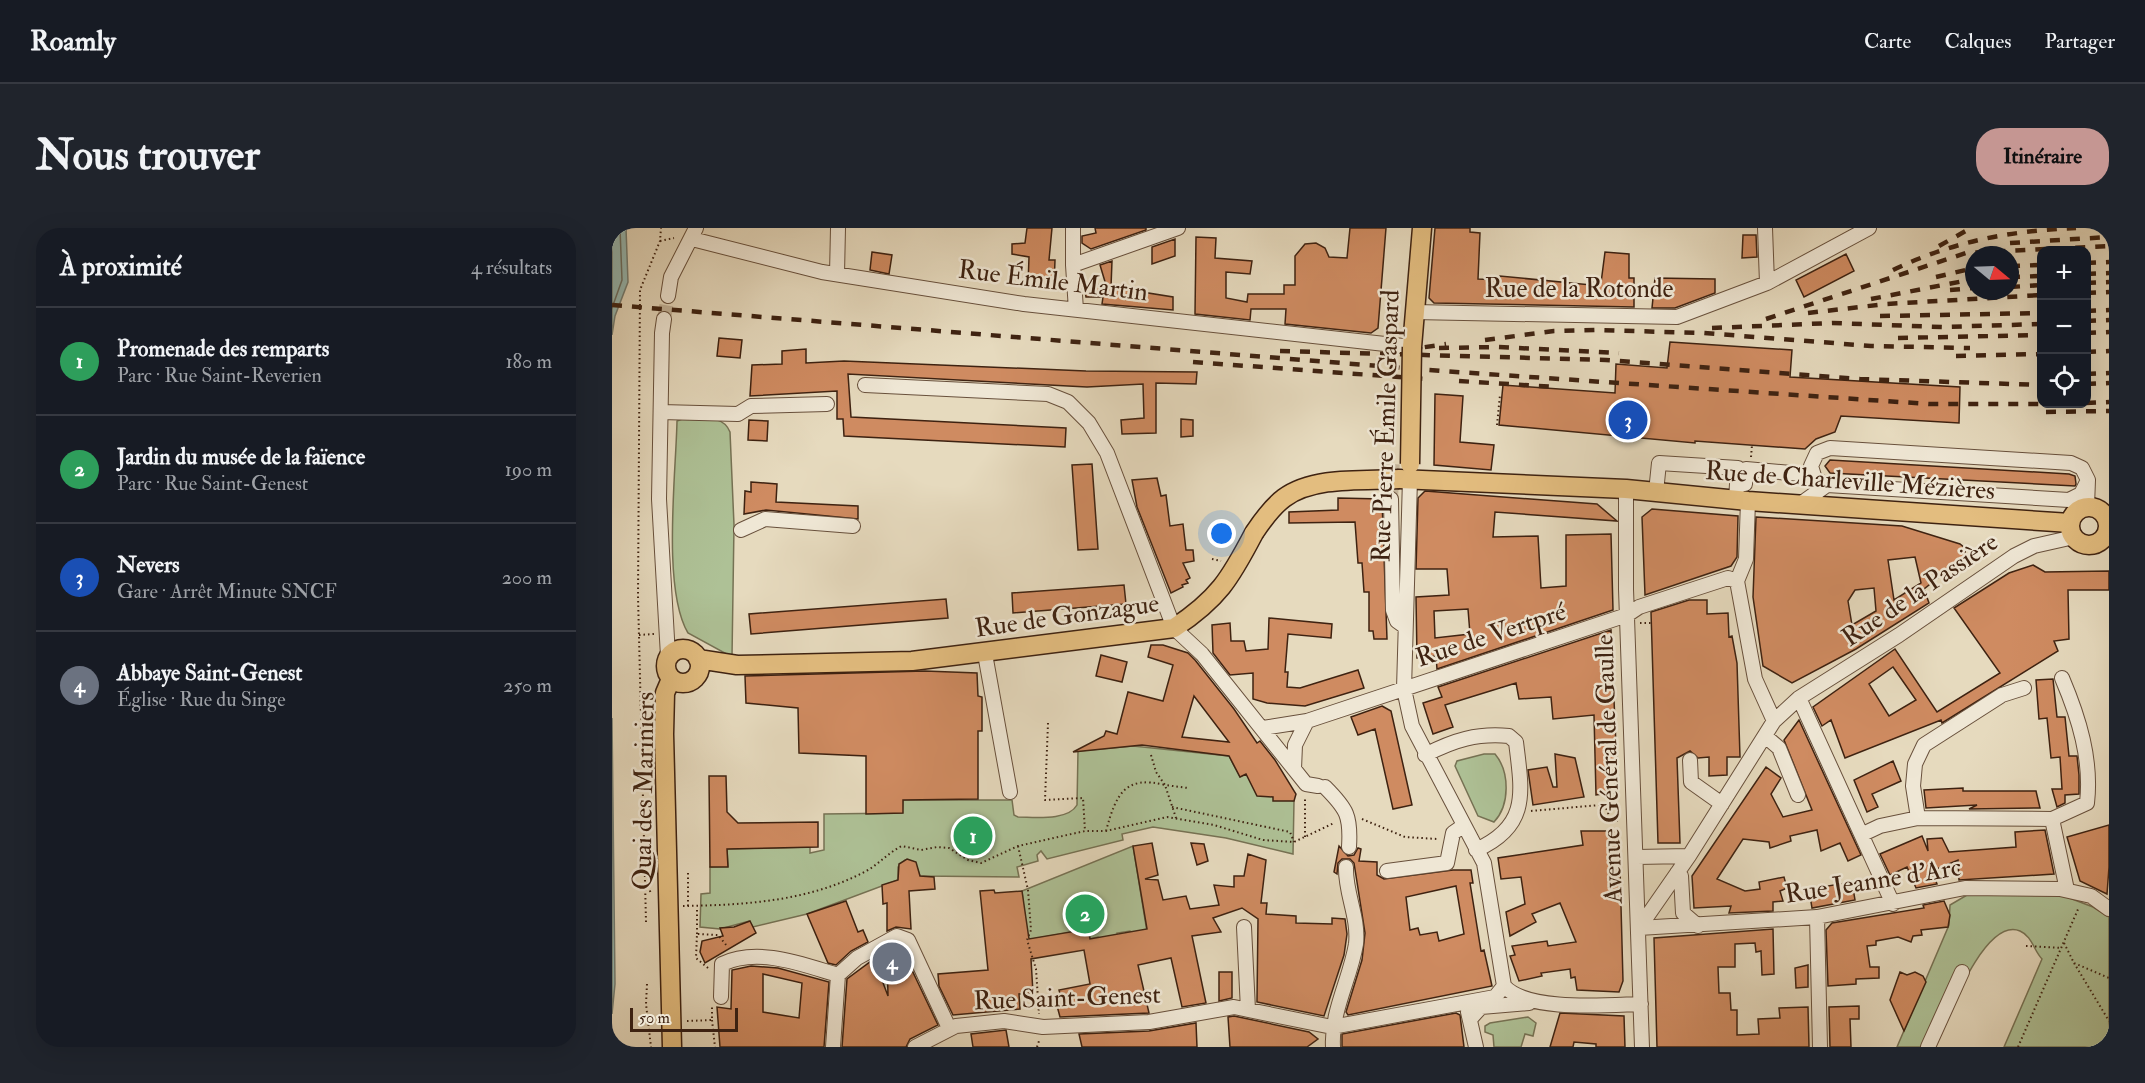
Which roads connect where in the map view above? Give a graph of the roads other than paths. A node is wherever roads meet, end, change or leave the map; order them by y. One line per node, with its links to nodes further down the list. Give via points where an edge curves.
1 (838, 228): 9 (street)
2 (1073, 228): 8 (street)
3 (1178, 228): 8 (street)
4 (1422, 228): 13 (main road, Rue Pierre Émile Gaspard)
5 (1765, 228): 10 (street)
6 (1869, 228): 10 (street, Rue de la Rotonde)
7 (694, 233): 9 (street, Rue Émile Martin); 11 (street, via 671,277)
8 (1073, 265): 12 (street)
9 (837, 274): 12 (street, Rue Émile Martin)
10 (1767, 283): 13 (street, Rue de la Rotonde, via 1677,316)
11 (668, 296)
12 (1076, 310): 15 (street, Rue Émile Martin)
13 (1414, 312): 15 (main road, Rue Pierre Émile Gaspard)
14 (664, 319): 18 (street)
15 (1412, 347): 19 (main road, Rue Pierre Émile Gaspard, bridge)
16 (865, 385): 35 (street, via 1048,394 1068,402 1089,423 1107,453)
17 (827, 404): 18 (street, via 751,406 738,414)
18 (661, 412): 36 (street, via 659,499 666,633)
19 (1406, 474): 22 (main road, Rue de Gonzague); 34 (street, Rue Pierre Émile Gaspard); 35 (main road, Rue de Gonzague, bridge, via 1305,488 1284,498 1254,533 1219,591)
20 (1813, 475): 21 (street); 25 (street, via 1746,469); 27 (street, via 1811,466 1817,453 1830,448 2071,463 2082,468 2088,480)
21 (1827, 485): 26 (street); 27 (street)
22 (1626, 489): 23 (main road, Rue de Charleville Mézières); 33 (street, Avenue Général de Gaulle)
23 (1656, 492): 25 (main road, Rue de Charleville Mézières); 25 (street, via 1659,463 1738,468)
24 (1391, 499): 34 (street, via 1393,610)
25 (1742, 501): 26 (main road, Rue de Charleville Mézières); 32 (street, via 1746,559)
26 (1799, 505): 30 (main road, Rue de Charleville Mézières)
27 (2079, 505): 30 (main road, via 2072,517); 31 (main road, via 2097,508 2105,514)
28 (853, 526): 29 (street, via 765,519)
29 (741, 530)
30 (2072, 530): 31 (main road, via 2090,545); 43 (street, Rue de la Passière, via 2014,556)
31 (2107, 537)
32 (1737, 581): 33 (street, Rue de Vertpré, via 1728,578 1639,607); 45 (street, via 1755,679)
33 (1627, 615): 42 (street, Rue de Vertpré); 61 (street, Avenue Général de Gaulle)
34 (1404, 626): 42 (street, Rue Pierre Émile Gaspard)
35 (1174, 628): 37 (main road, Rue de Gonzague); 46 (street, via 1202,654)
36 (673, 653): 38 (main road, via 692,651); 40 (main road, via 666,670)
37 (985, 654): 38 (main road, Rue de Gonzague, via 912,661); 51 (street)
38 (698, 666): 40 (main road, via 687,683)
39 (2062, 678): 55 (street, via 2080,722 2089,785 2087,803)
40 (671, 679): 83 (main road, Quai des Mariniers, via 665,693 664,734)
41 (2024, 688): 54 (street, via 2002,695 1924,745 1915,764 1912,786)
42 (1404, 689): 44 (street, Rue de Vertpré); 48 (street, Rue Pierre Émile Gaspard, via 1412,726)
43 (1799, 698): 45 (street, Rue de la Passière); 57 (street)
44 (1307, 721): 46 (street, Rue de Vertpré); 50 (street, via 1295,746)
45 (1774, 721): 47 (street, Rue de la Passière)
46 (1263, 728): 50 (street)
47 (1765, 735): 52 (street, via 1779,748); 53 (street, Rue de la Passière)
48 (1425, 755): 56 (street, Rue Pierre Émile Gaspard); 59 (street, via 1467,736 1490,734 1516,742 1522,794 1513,822 1494,843)
49 (1690, 760): 53 (street, via 1690,782)
50 (1294, 769): 58 (street, via 1341,802 1349,816)
51 (1010, 792)
52 (1798, 795)
53 (1722, 804): 60 (street, Rue de la Passière)
54 (1918, 818): 55 (street); 57 (street)
55 (2052, 819): 65 (street)
56 (1463, 826): 59 (street, Rue Pierre Émile Gaspard); 63 (street, via 1453,833 1447,863)
57 (1863, 834): 66 (street)
58 (1349, 847)
59 (1476, 850): 74 (street, Rue Pierre Émile Gaspard, via 1484,863)
60 (1689, 856): 61 (street); 64 (street, Rue de la Passière)
61 (1637, 857): 71 (street, Avenue Général de Gaulle)
62 (1346, 867): 81 (street, via 1357,928)
63 (1387, 871)
64 (1677, 873): 69 (street, via 1681,876 1683,913); 71 (street, Rue de la Passière)
65 (2067, 890): 66 (street, Rue Jeanne d'Arc, via 1965,888); 67 (street, Rue Jeanne d'Arc, via 2091,896)
66 (1893, 904): 68 (street, Rue Jeanne d'Arc)
67 (2109, 909)
68 (1817, 917): 69 (street, Rue Jeanne d'Arc); 89 (street)
69 (1698, 926): 71 (street, Rue Jeanne d'Arc)
70 (1244, 927): 79 (street)
71 (1639, 928): 78 (street, Avenue Général de Gaulle)
72 (1962, 972): 90 (street)
73 (837, 975): 75 (street, via 769,957 737,957 722,964); 82 (street, via 857,958 897,936 908,940); 84 (street)
74 (1504, 986): 76 (street, via 1514,995); 77 (street, via 1495,997)
75 (716, 1000)
76 (1533, 1002): 78 (street); 80 (street, via 1481,1007)
77 (1457, 1003): 80 (street); 81 (street)
78 (1641, 1004): 88 (street, Avenue Général de Gaulle)
79 (1248, 1010): 81 (street, Rue Saint-Genest); 82 (street, Rue Saint-Genest, via 1234,1007 1149,1022 1037,1026 1004,1021)
80 (1471, 1018): 87 (street)
81 (1332, 1027): 86 (street)
82 (949, 1028): 85 (street, Rue Saint-Genest)
83 (672, 1047)
84 (832, 1047)
85 (915, 1047)
86 (1333, 1047)
87 (1476, 1047)
88 (1642, 1047)
89 (1820, 1047)
90 (1928, 1047)

